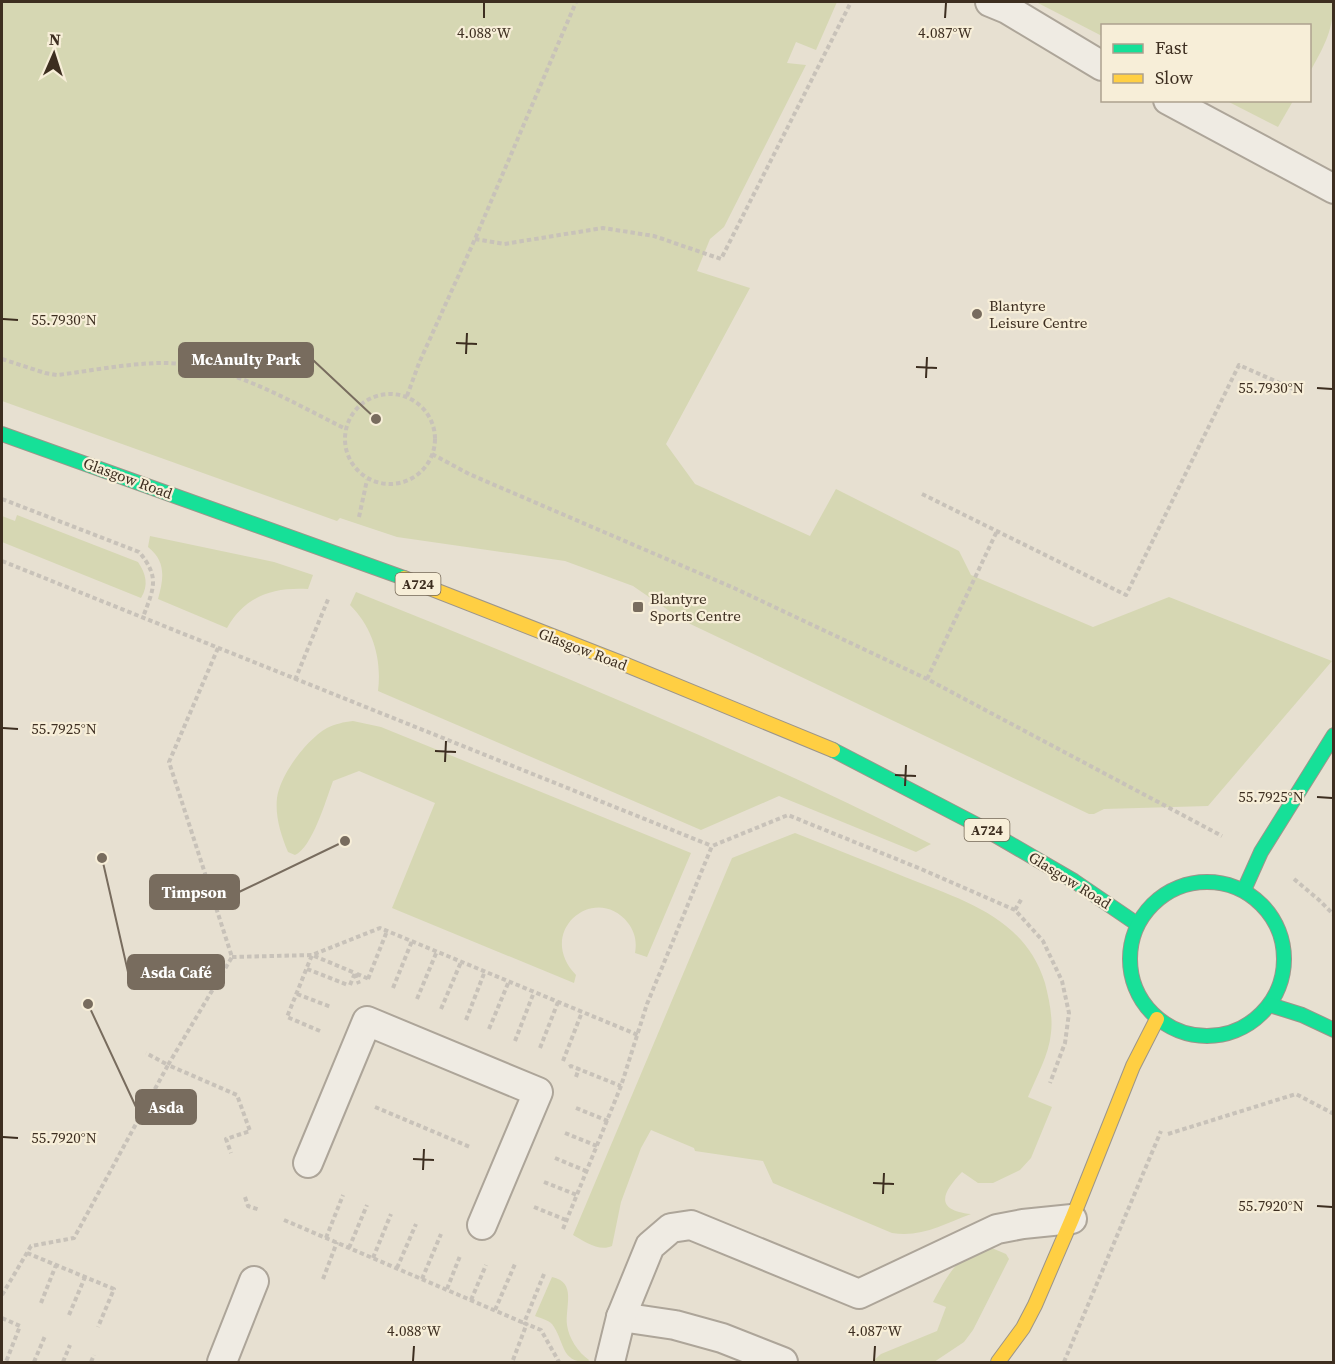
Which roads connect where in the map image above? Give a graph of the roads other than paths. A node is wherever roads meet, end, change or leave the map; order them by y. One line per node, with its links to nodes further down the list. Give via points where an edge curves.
1 (990, 2): 2 (lane)
2 (1101, 65)
3 (1172, 102): 4 (lane)
4 (1334, 189)
5 (2, 434): 8 (main road, Glasgow Road / A724, via 375,567 830,748 984,828)
6 (1334, 735): 7 (main road, via 1261,852)
7 (1244, 891): 8 (main road, via 1212,881 1185,884 1151,904); 9 (main road, via 1272,916 1281,937 1284,964 1280,985)
8 (1137, 924): 10 (main road, via 1129,961 1134,987 1143,1005)
9 (1270, 1005): 10 (main road, via 1256,1019 1220,1036 1178,1031); 11 (main road)
10 (1157, 1019): 13 (main road, via 1133,1066)
11 (1334, 1030)
12 (308, 1163): 14 (lane, via 368,1021 538,1092)
13 (1072, 1220): 16 (lane, via 997,1229 860,1294 691,1225 671,1228 650,1246); 20 (main road, via 1035,1305)
14 (473, 1235)
15 (254, 1281): 17 (lane)
16 (621, 1317): 18 (lane); 19 (lane, via 675,1325 722,1338)
17 (222, 1362)
18 (610, 1362)
19 (783, 1362)
20 (998, 1362)

